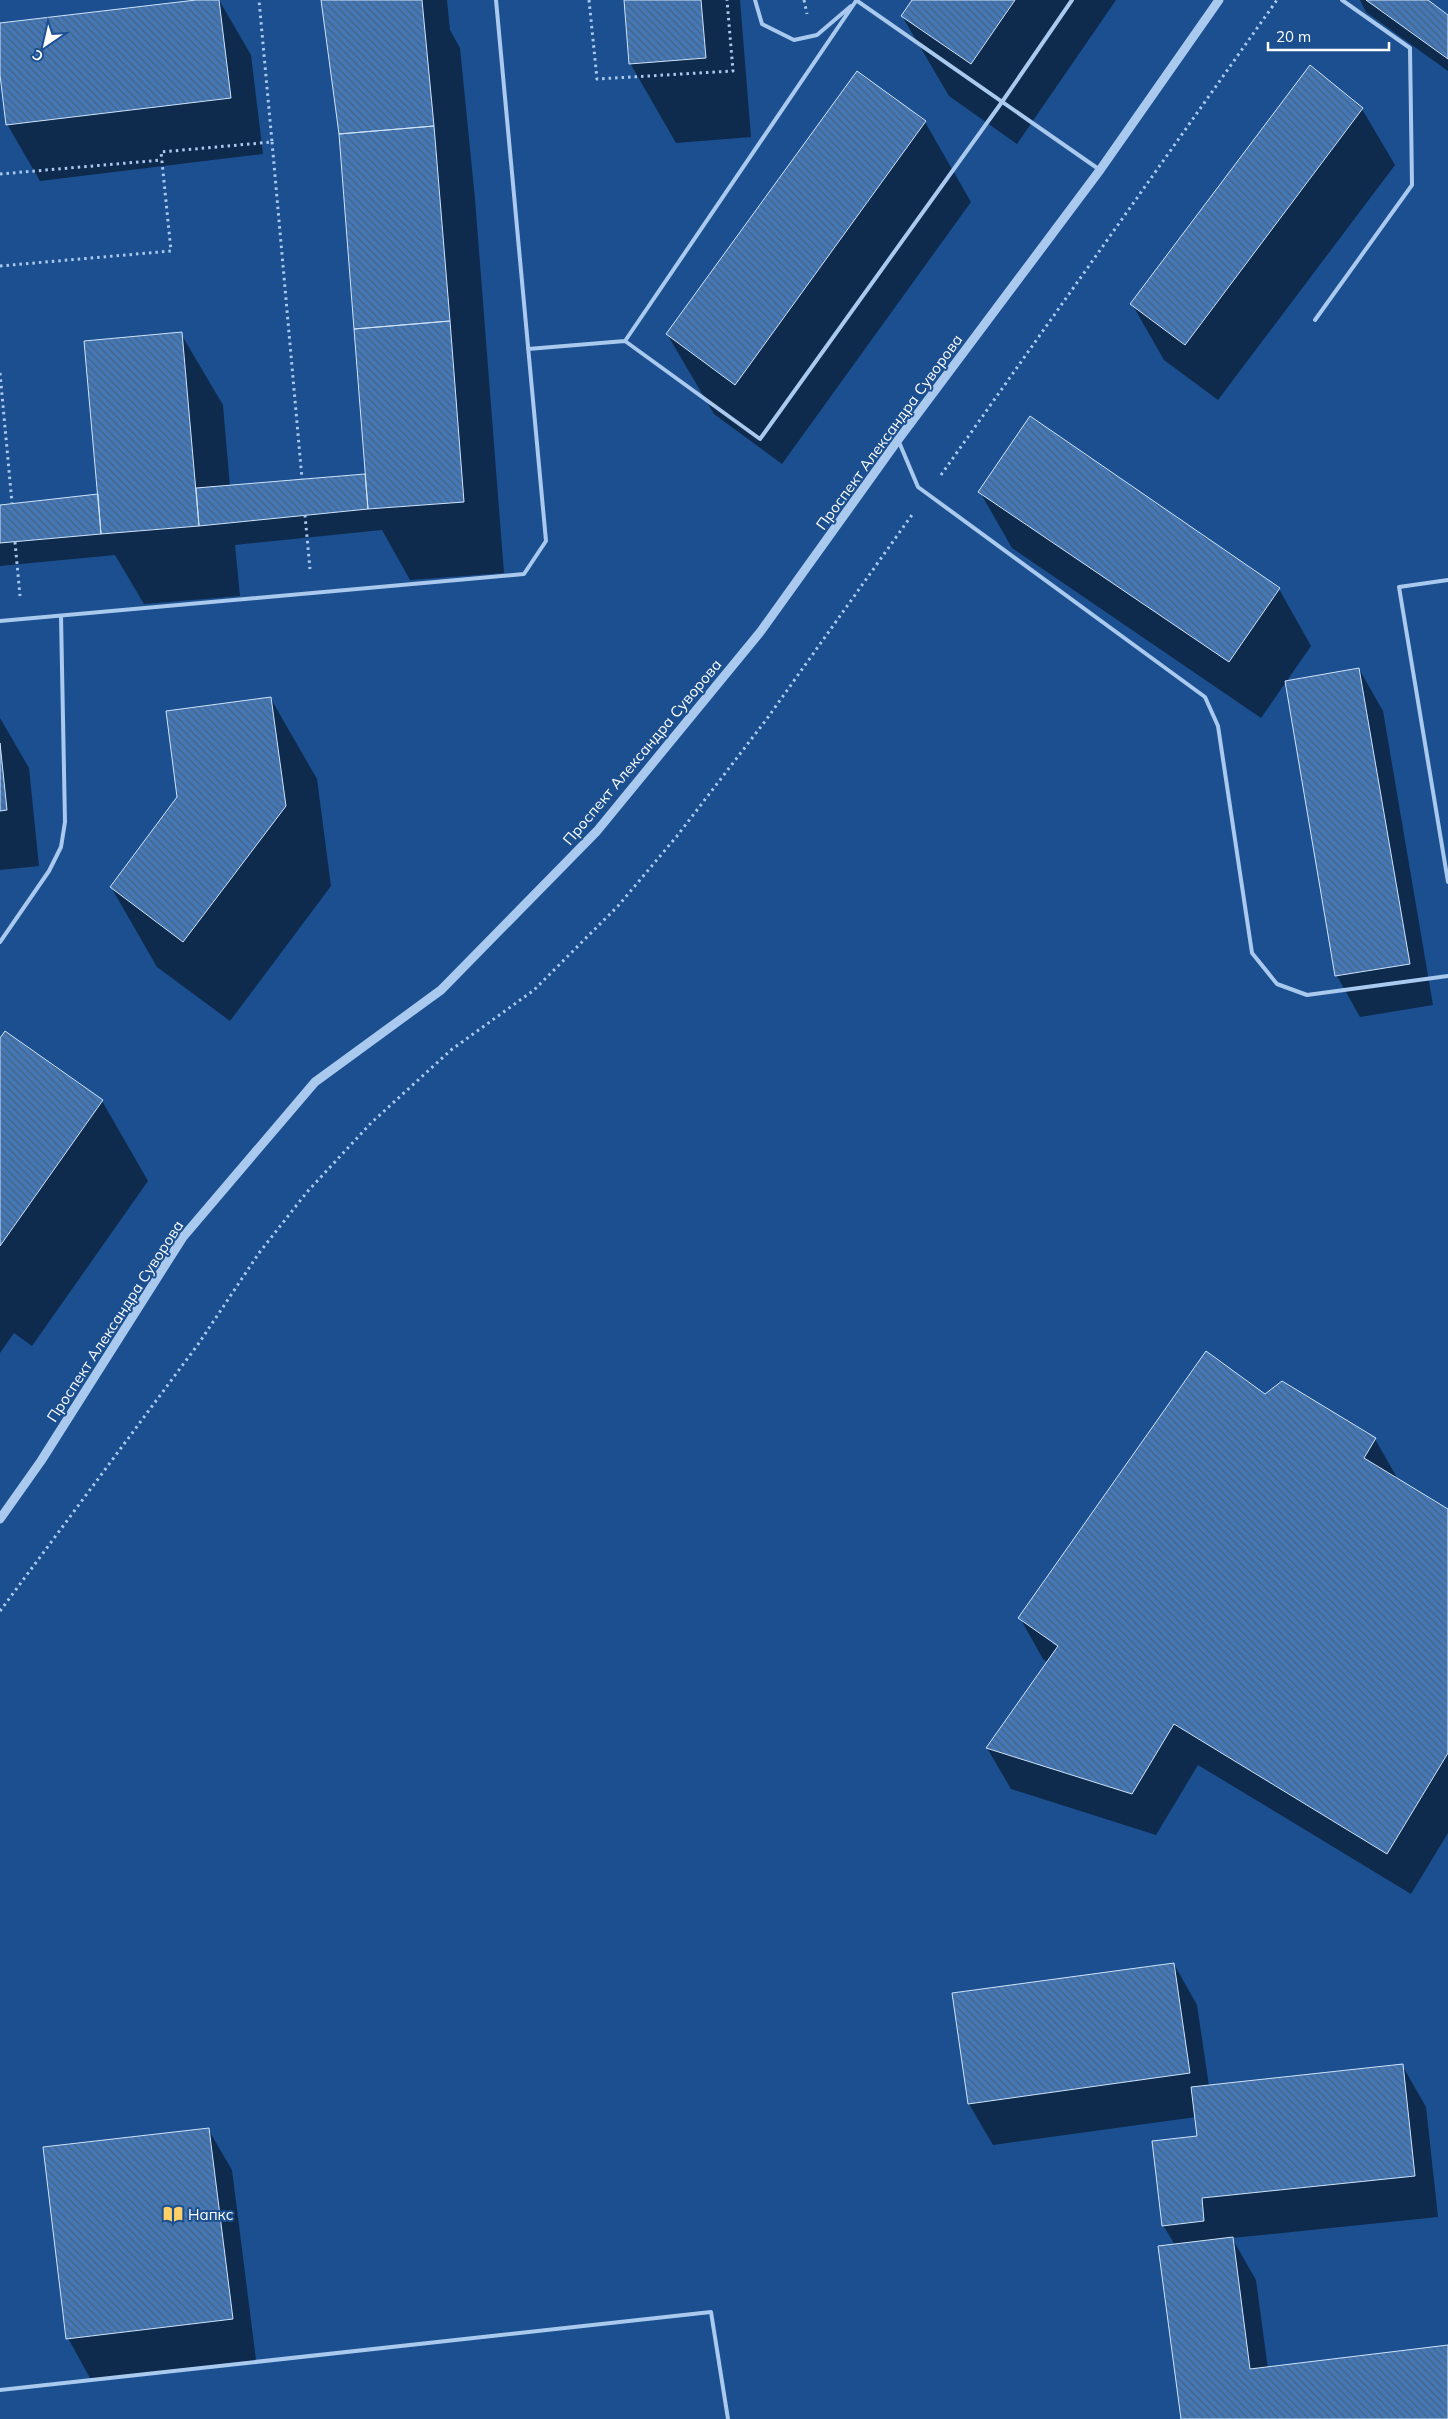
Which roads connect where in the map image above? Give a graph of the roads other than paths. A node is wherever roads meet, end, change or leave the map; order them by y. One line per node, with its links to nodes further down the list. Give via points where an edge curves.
1 (496, 0): 11 (lane)
2 (756, 0): 3 (lane, via 762,24 794,40 817,35)
3 (856, 0): 7 (lane); 10 (lane)
4 (1072, 0): 7 (lane)
5 (1219, 0): 8 (street, Проспект Александра Суворова)
6 (1342, 0): 9 (lane, via 1410,48 1412,185)
7 (1002, 102): 8 (lane); 10 (lane, via 760,439)
8 (1100, 170): 12 (street, Проспект Александра Суворова)
9 (1315, 320)
10 (625, 342): 11 (lane)
11 (528, 349): 14 (lane, via 546,542 524,574)
12 (898, 440): 18 (lane, via 918,487 1205,697 1218,726 1252,953 1277,984 1306,995); 19 (street, Проспект Александра Суворова, via 761,631 597,831 441,990 315,1082 182,1237 41,1462)
13 (1448, 580): 16 (lane, via 1399,587)
14 (61, 616): 15 (lane); 17 (lane, via 65,822 61,847 49,871)
15 (0, 621)
16 (1448, 882)
17 (0, 942)
18 (1448, 976)
19 (0, 1519)
20 (0, 2390): 21 (lane, via 710,2312)
21 (728, 2419)

